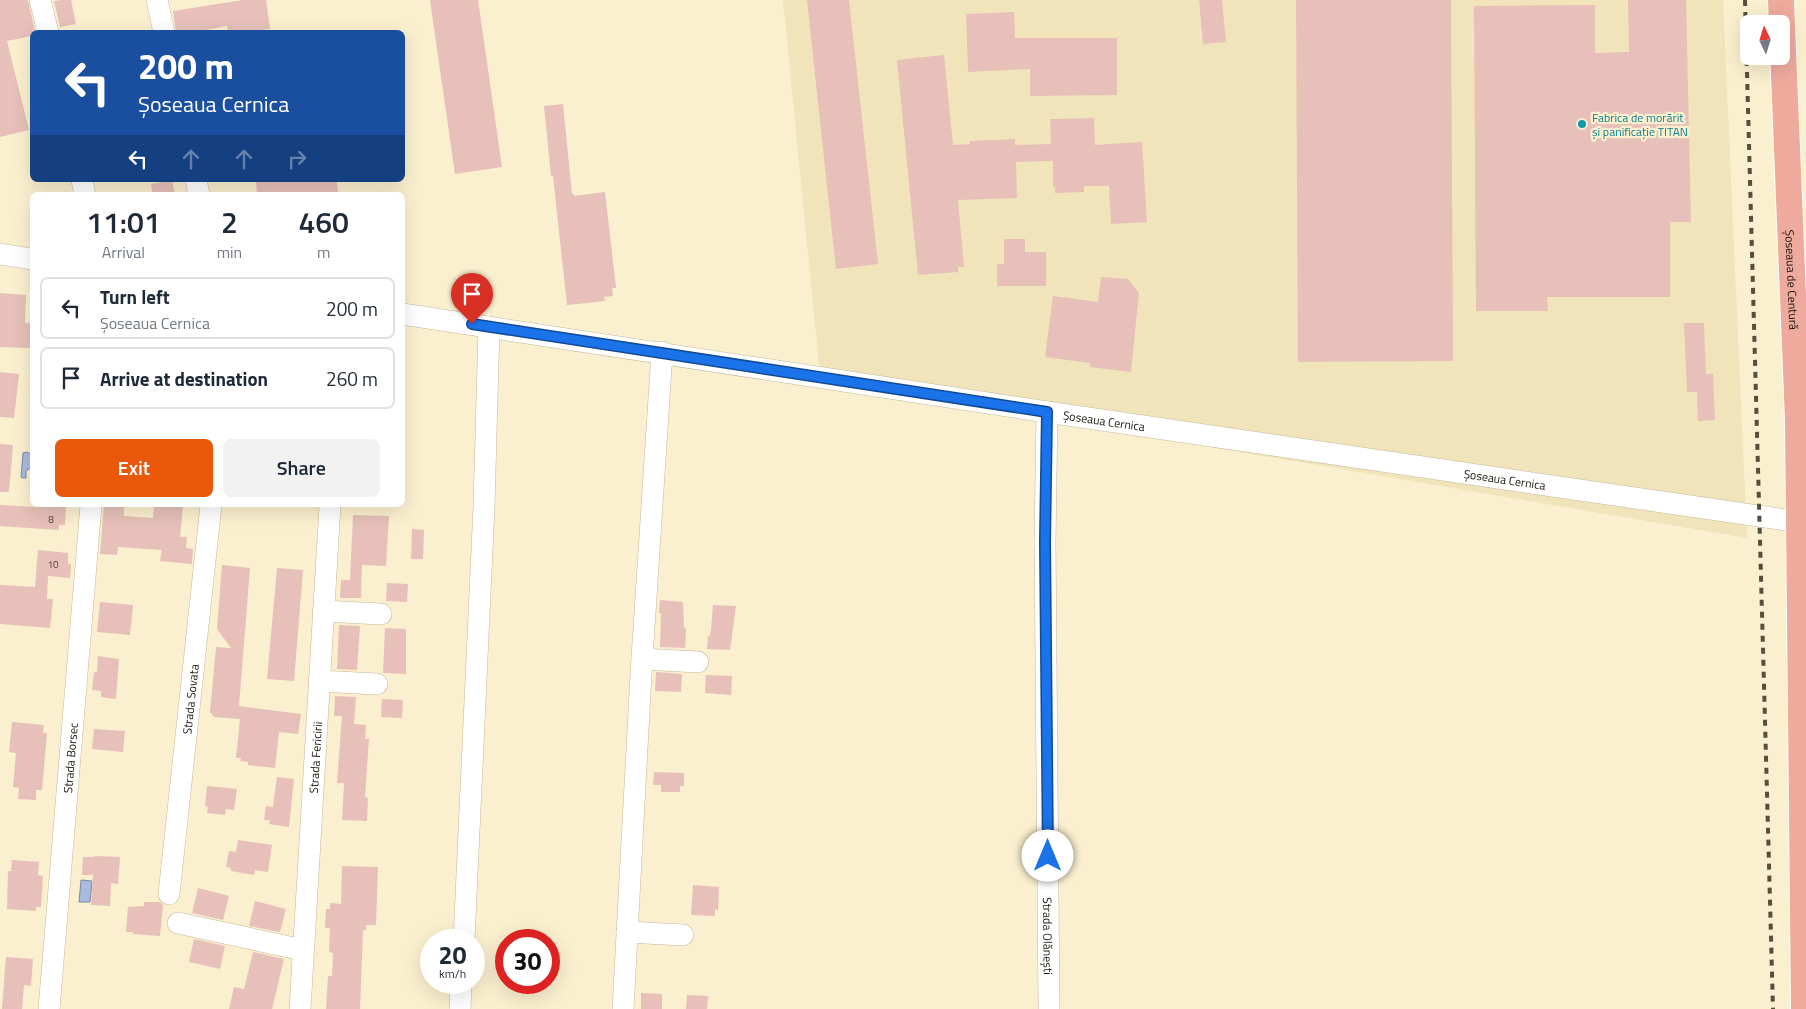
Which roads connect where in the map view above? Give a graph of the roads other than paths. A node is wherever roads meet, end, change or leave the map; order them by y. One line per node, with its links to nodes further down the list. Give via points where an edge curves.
1 (40, 0): 4 (street)
2 (156, 0): 5 (street)
3 (1781, 0): 15 (main road, Șoseaua de Centură)
4 (48, 30)
5 (164, 30)
6 (0, 254): 7 (street)
7 (30, 259)
8 (405, 314): 9 (street, Șoseaua Cernica)
9 (489, 327): 10 (street, Șoseaua Cernica); 24 (street)
10 (662, 352): 11 (street, Șoseaua Cernica); 18 (street)
11 (1047, 412): 15 (street, Șoseaua Cernica); 33 (street, Strada Olănești)
12 (91, 507): 29 (street, Strada Borsec)
13 (211, 507): 22 (street, Strada Sovata)
14 (330, 507): 16 (street, Strada Fericirii)
15 (1803, 523): 34 (main road, Șoseaua de Centură)
16 (323, 611): 17 (street); 20 (street, Strada Fericirii)
17 (381, 614)
18 (642, 659): 19 (street); 25 (street)
19 (698, 662)
20 (319, 681): 21 (street); 27 (street, Strada Fericirii)
21 (377, 684)
22 (169, 894)
23 (178, 923): 27 (street)
24 (465, 929)
25 (627, 932): 26 (street); 32 (street)
26 (683, 935)
27 (303, 950): 30 (street, Strada Fericirii)
28 (461, 994): 31 (street)
29 (49, 1009)
30 (300, 1009)
31 (460, 1009)
32 (622, 1009)
33 (1049, 1009)
34 (1804, 1009)

